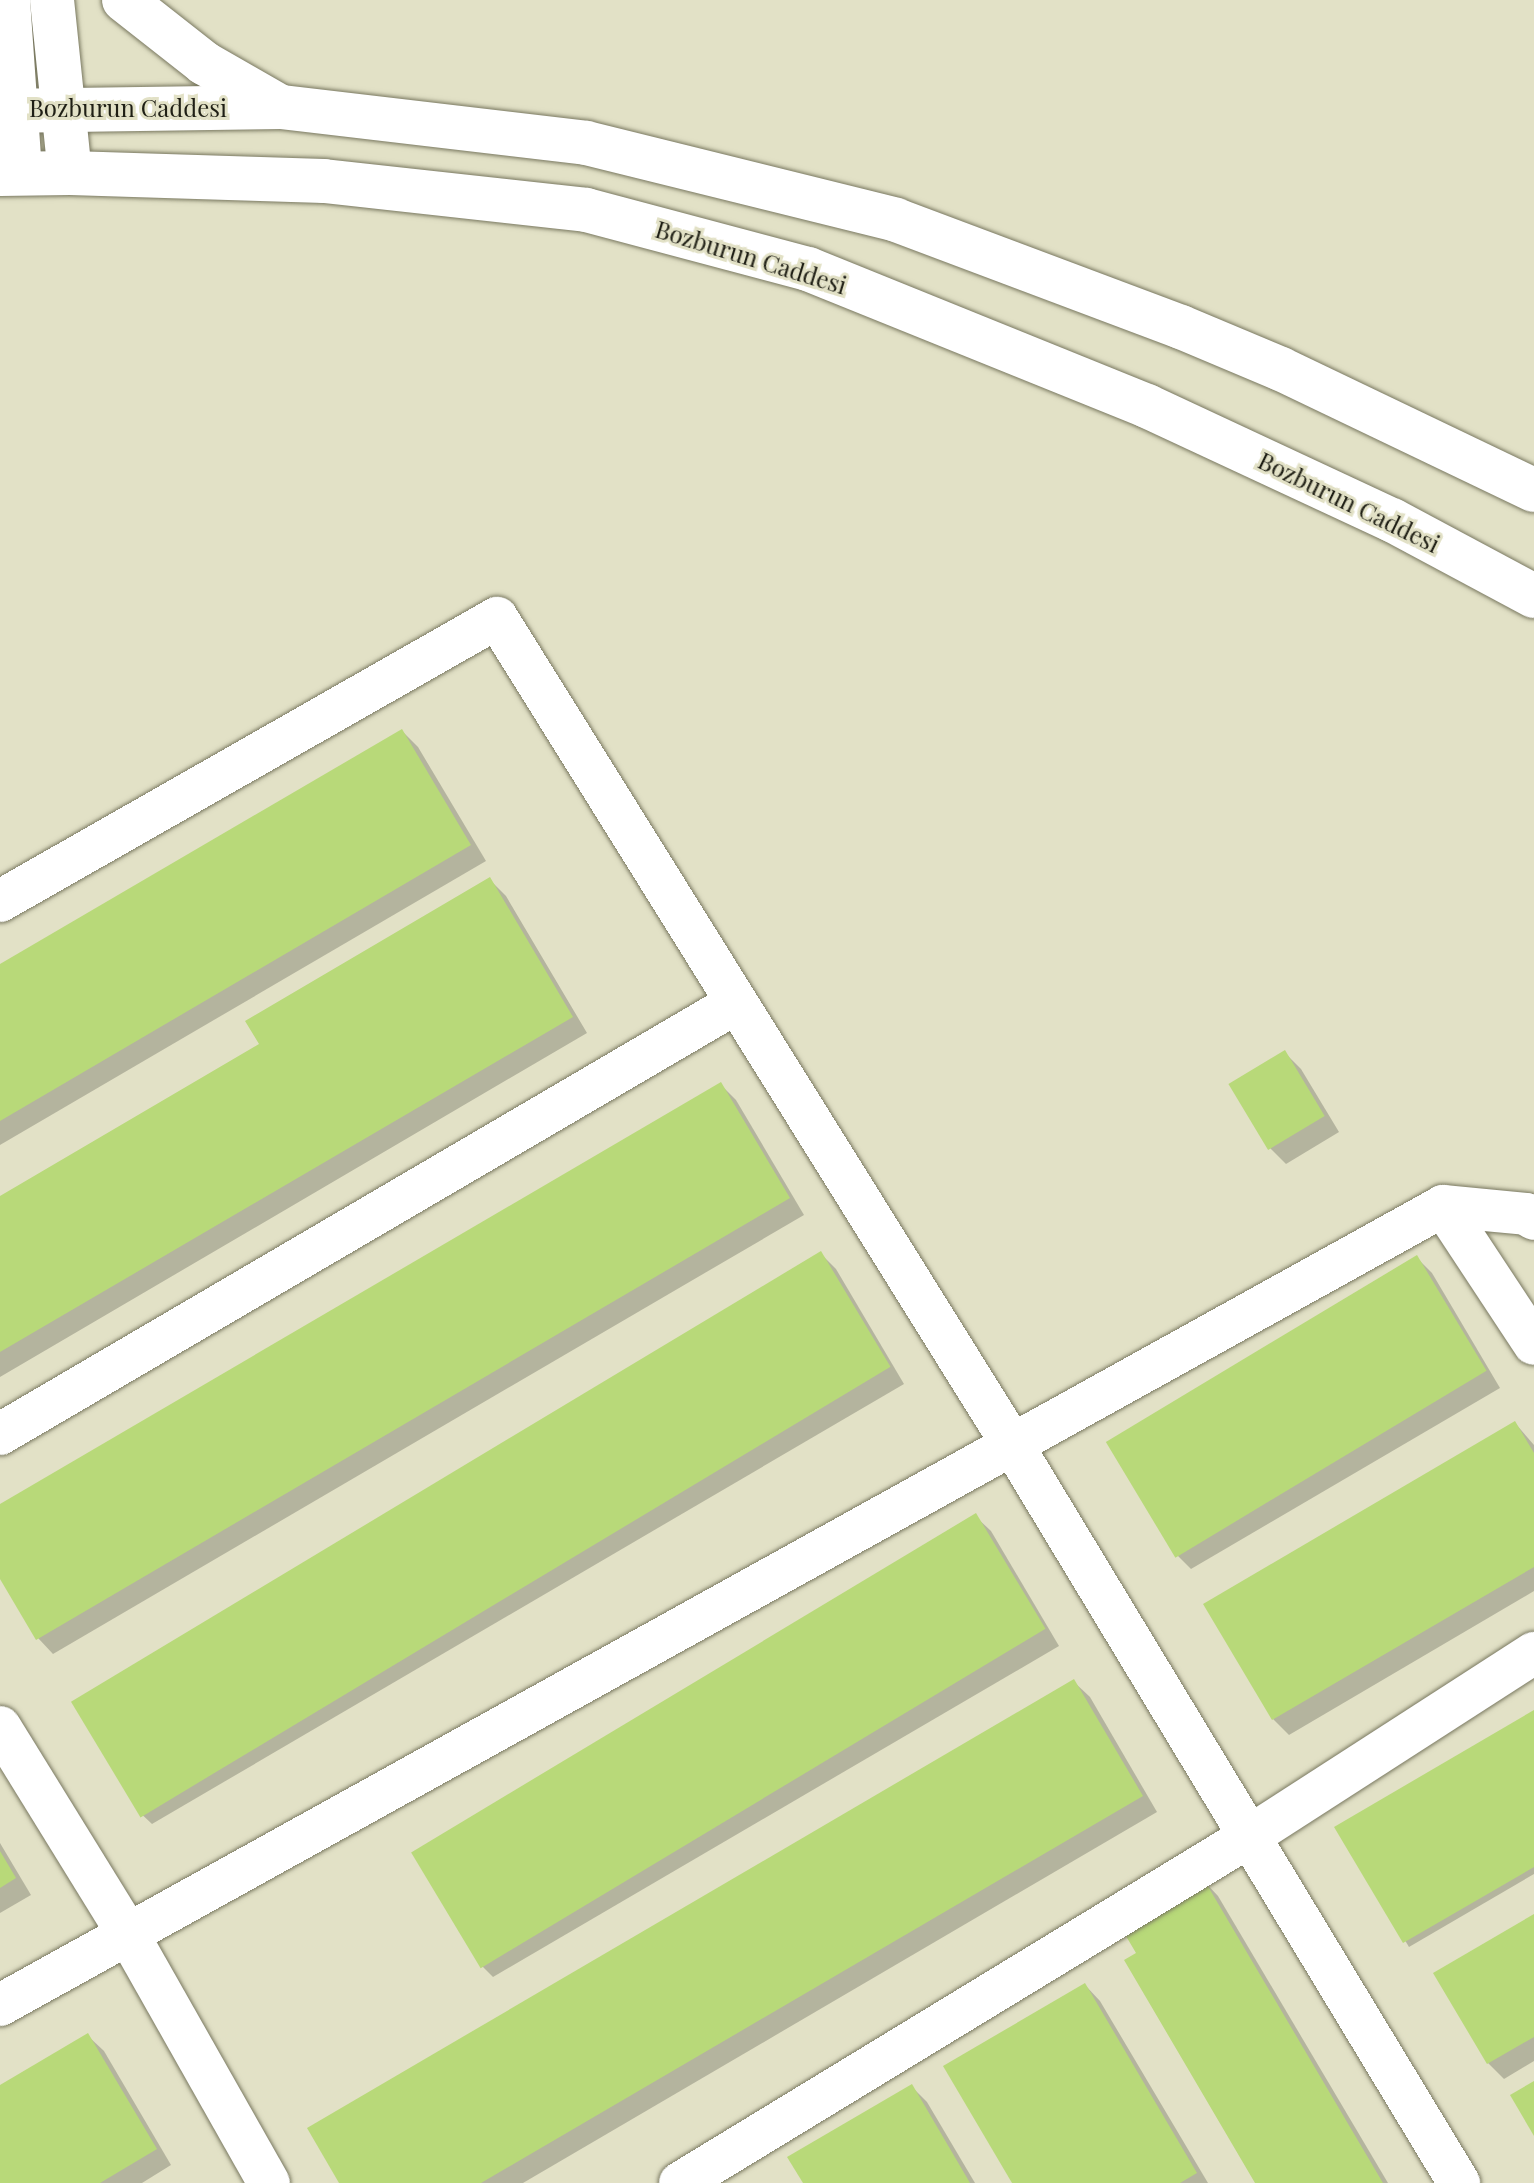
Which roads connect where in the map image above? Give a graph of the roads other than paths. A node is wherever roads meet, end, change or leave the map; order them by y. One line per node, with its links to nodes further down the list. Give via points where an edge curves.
1 (8, 0): 6 (main road)
2 (52, 0): 5 (main road)
3 (124, 0): 4 (main road, via 204,63)
4 (281, 107): 5 (main road, Bozburun Caddesi); 9 (main road, Bozburun Caddesi, via 586,143 896,220 1281,369)
5 (65, 108): 6 (main road, Bozburun Caddesi); 8 (main road)
6 (8, 110): 7 (main road)
7 (10, 173): 8 (main road, Bozburun Caddesi)
8 (70, 173): 10 (main road, Bozburun Caddesi, via 324,181 586,210 808,269 1147,406 1392,520)
9 (1534, 490)
10 (1534, 596)
11 (0, 901): 12 (street, via 497,618)
12 (736, 1003): 16 (street); 17 (street)
13 (1443, 1206): 14 (street); 15 (street); 17 (street)
14 (1534, 1219)
15 (1534, 1344)
16 (0, 1434)
17 (1012, 1444): 20 (street); 21 (street)
18 (1534, 1653): 20 (street)
19 (0, 1727): 21 (street)
20 (1250, 1836): 24 (street); 25 (street)
21 (128, 1934): 22 (street); 23 (street)
22 (0, 2005)
23 (269, 2183)
24 (680, 2183)
25 (1459, 2183)

